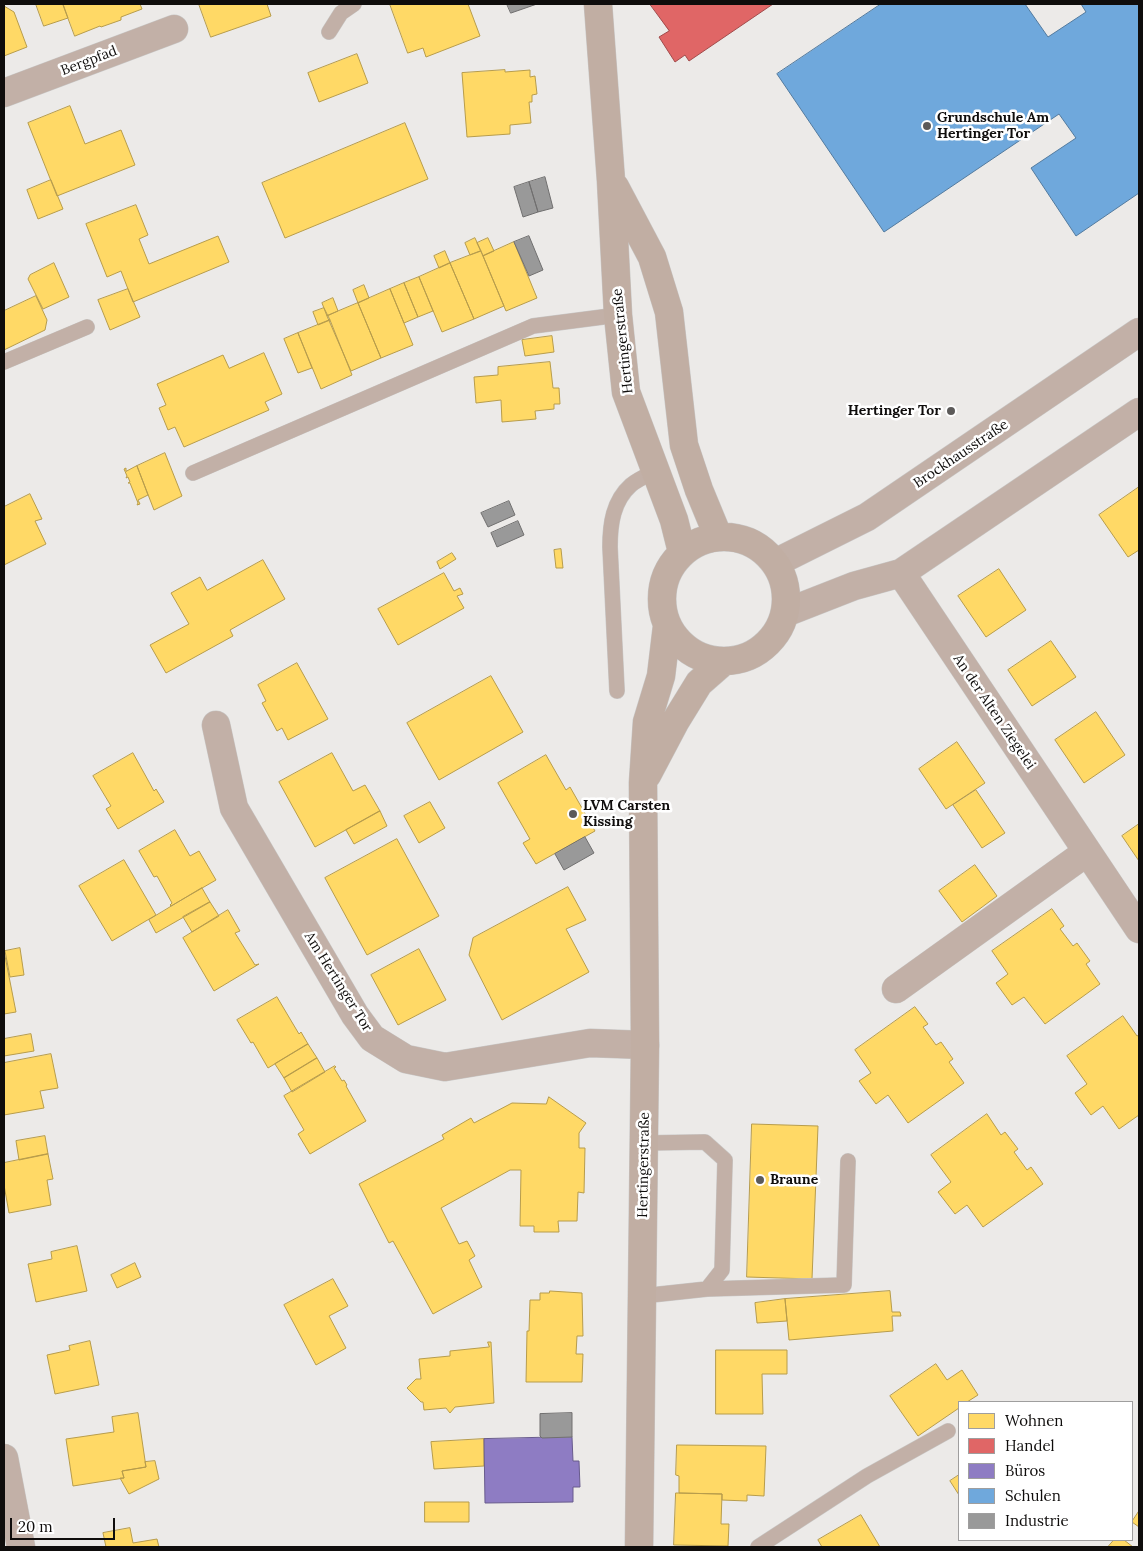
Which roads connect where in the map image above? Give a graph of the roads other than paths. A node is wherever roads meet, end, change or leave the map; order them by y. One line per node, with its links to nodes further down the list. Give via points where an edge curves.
1 (354, 4): 4 (lane, via 341,13)
2 (598, 4): 6 (main road, Hertingerstraße)
3 (174, 30): 5 (street, Bergpfad)
4 (329, 32)
5 (4, 93)
6 (611, 181): 7 (main road, Hertingerstraße); 14 (main road, Hertingerstraße, via 652,257 670,312 684,445)
7 (618, 315): 12 (main road, Hertingerstraße, via 626,392); 13 (lane, via 533,326)
8 (87, 327): 10 (lane)
9 (1139, 332): 16 (street, Brockhausstraße, via 867,517)
10 (4, 362)
11 (1139, 412): 17 (street)
12 (656, 471): 15 (main road, Hertingerstraße); 21 (lane, via 632,484 618,502 610,525)
13 (193, 473)
14 (718, 536): 15 (main road, Hertingerstraße, via 698,542); 16 (main road, Hertingerstraße, via 736,537 756,545)
15 (682, 552): 19 (main road, Hertingerstraße, via 668,569 662,587 661,608)
16 (775, 563): 18 (main road, Hertingerstraße, via 786,591)
17 (902, 573): 18 (street, via 854,586); 24 (street, An der Alten Ziegelei)
18 (785, 613): 20 (main road, Hertingerstraße, via 777,632 762,648 745,658)
19 (666, 626): 20 (main road, Hertingerstraße, via 679,644 690,652 710,661); 23 (main road, Hertingerstraße, via 661,676 647,722)
20 (723, 662): 23 (main road, Hertingerstraße, via 699,683)
21 (617, 691)
22 (216, 725): 27 (street, Am Hertinger Tor, via 234,808 372,1038 406,1059 445,1067 590,1043)
23 (643, 783): 27 (main road, Hertingerstraße)
24 (1087, 852): 25 (street, An der Alten Ziegelei); 26 (street)
25 (1139, 929)
26 (896, 988)
27 (645, 1045): 28 (main road, Hertingerstraße)
28 (644, 1143): 30 (lane, via 705,1142 725,1160 722,1270); 31 (main road, Hertingerstraße)
29 (848, 1160): 30 (lane, via 844,1285)
30 (707, 1289): 31 (lane)
31 (642, 1296): 35 (main road, Hertingerstraße)
32 (948, 1430): 36 (lane, via 867,1476)
33 (4, 1458): 34 (street)
34 (21, 1547)
35 (639, 1547)
36 (758, 1547)

